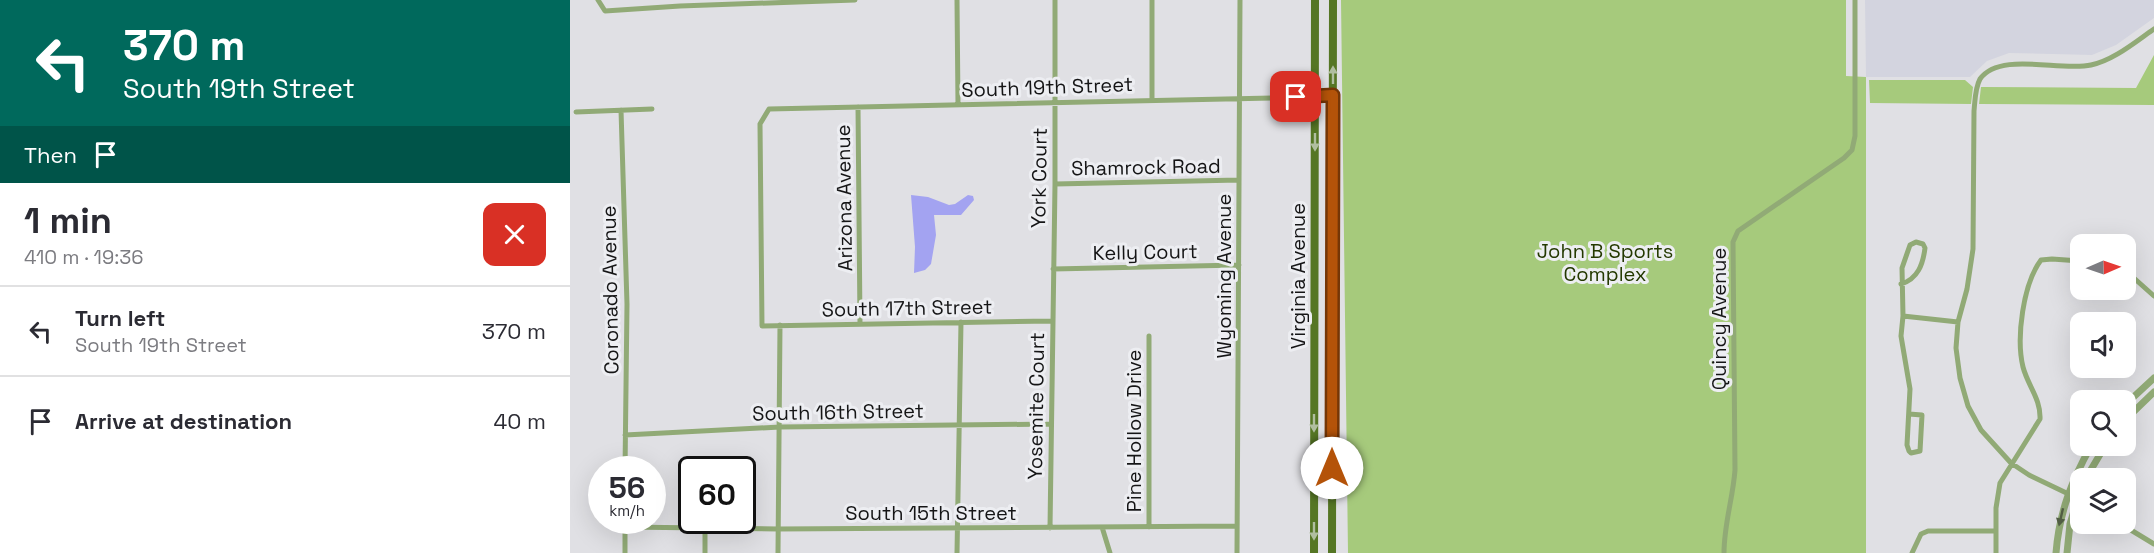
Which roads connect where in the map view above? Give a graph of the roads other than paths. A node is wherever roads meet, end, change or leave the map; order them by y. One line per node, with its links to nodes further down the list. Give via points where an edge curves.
1 (598, 0): 10 (street, via 605,11)
2 (855, 0): 10 (street)
3 (957, 0): 17 (street)
4 (1055, 0): 16 (street, York Court)
5 (1152, 0): 15 (street)
6 (1240, 0): 14 (street, Wyoming Avenue)
7 (1315, 0): 13 (main road, Virginia Avenue)
8 (1333, 0): 12 (main road, Virginia Avenue, one-way to 8)
9 (1855, 0): 75 (street, Quincy Avenue, via 1852,150 1738,231 1733,242 1735,470)
10 (680, 3)
11 (2154, 28): 33 (street, via 2108,59 2089,66 2000,65 1981,79 1974,111 1973,249)
12 (1333, 95): 13 (street, South 19th Street); 51 (main road, Virginia Avenue)
13 (1315, 97): 14 (street, South 19th Street); 50 (main road, Virginia Avenue, one-way to 50)
14 (1240, 98): 15 (street, South 19th Street); 22 (street, Wyoming Avenue)
15 (1152, 99): 16 (street, South 19th Street)
16 (1055, 102): 17 (street, South 19th Street); 23 (street, York Court)
17 (958, 105): 18 (street, South 19th Street)
18 (858, 107): 34 (street, Arizona Avenue); 36 (street, South 19th Street, via 769,109 760,124)
19 (652, 109): 20 (street)
20 (621, 110): 21 (street); 46 (street, Coronado Avenue, via 627,304)
21 (576, 112)
22 (1239, 180): 23 (street, Shamrock Road); 25 (street, Wyoming Avenue)
23 (1054, 184): 26 (street, York Court)
24 (2070, 261): 49 (street, via 2041,260 2034,270 2023,311 2021,347 2023,368 2040,408 2040,419)
25 (1239, 265): 26 (street, Kelly Court); 55 (street, Wyoming Avenue)
26 (1053, 269): 31 (street, York Court)
27 (2136, 281): 29 (street)
28 (1901, 284): 28 (street, via 1916,276 1924,259 1923,244 1910,245); 30 (street)
29 (2154, 296)
30 (1903, 316): 33 (street); 42 (street, via 1901,336 1908,370)
31 (1052, 321): 32 (street, South 17th Street); 43 (street, Yosemite Court)
32 (961, 322): 34 (street, South 17th Street); 44 (street)
33 (1958, 322): 49 (street, via 1956,348 1968,406 1981,430)
34 (860, 323): 35 (street, South 17th Street)
35 (780, 325): 36 (street, South 17th Street); 45 (street)
36 (762, 326)
37 (1149, 336): 57 (street, Pine Hollow Drive)
38 (2154, 378): 40 (street)
39 (2154, 392): 41 (street)
40 (2136, 395)
41 (2136, 409)
42 (1909, 414): 42 (street, via 1907,445 1915,453 1922,445 1922,415)
43 (1051, 424): 44 (street, South 16th Street); 59 (street, Yosemite Court)
44 (960, 425): 45 (street, South 16th Street); 58 (street)
45 (780, 427): 46 (street, South 16th Street); 61 (street)
46 (626, 435): 47 (street, Coronado Avenue)
47 (625, 456)
48 (2085, 456): 52 (street)
49 (2012, 463): 52 (street); 62 (street, via 2000,483)
50 (1314, 468): 51 (street); 73 (main road, Virginia Avenue, one-way to 73)
51 (1332, 468): 74 (main road, Virginia Avenue)
52 (2067, 493): 53 (street); 78 (street, one-way to 78)
53 (2070, 494)
54 (2070, 524): 79 (street)
55 (1237, 526): 57 (street, South 15th Street); 72 (street, Wyoming Avenue)
56 (1102, 527): 57 (street, South 15th Street); 59 (street, South 15th Street); 71 (street)
57 (1149, 527)
58 (958, 528): 59 (street, South 15th Street); 61 (street, South 15th Street); 70 (street)
59 (1050, 528)
60 (756, 529): 61 (street, South 15th Street)
61 (778, 529): 69 (street)
62 (1996, 531): 76 (street, via 1928,531 1916,540); 77 (street)
63 (2136, 533): 66 (street)
64 (625, 534): 67 (street)
65 (705, 534): 68 (street)
66 (2154, 544)
67 (625, 553)
68 (705, 553)
69 (778, 553)
70 (957, 553)
71 (1110, 553)
72 (1237, 553)
73 (1314, 553)
74 (1332, 553)
75 (1724, 553)
76 (1912, 553)
77 (1996, 553)
78 (2056, 553)
79 (2067, 553)

